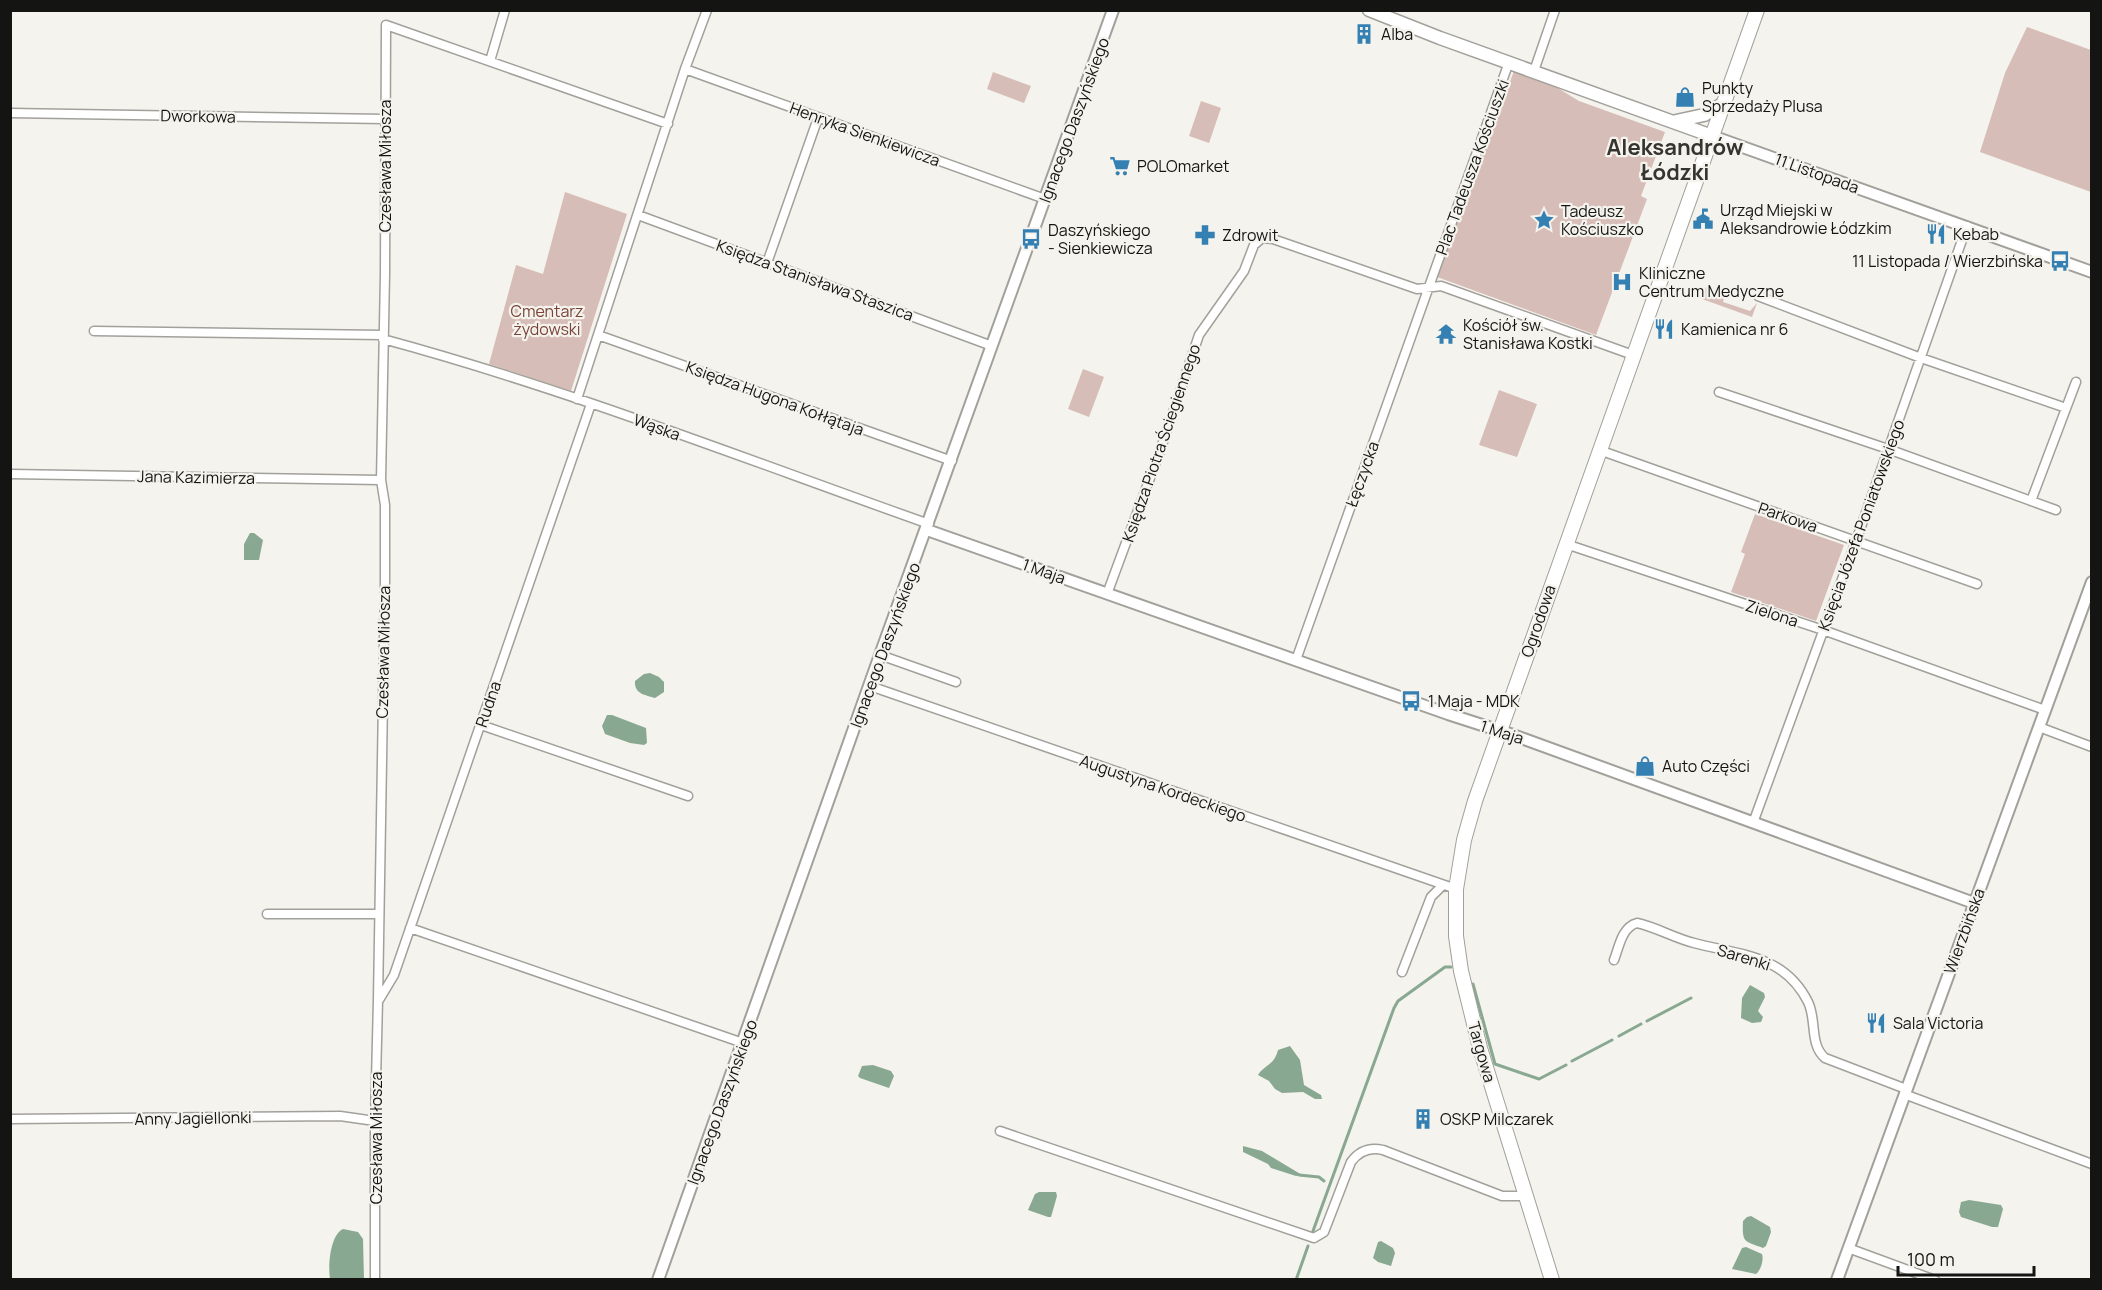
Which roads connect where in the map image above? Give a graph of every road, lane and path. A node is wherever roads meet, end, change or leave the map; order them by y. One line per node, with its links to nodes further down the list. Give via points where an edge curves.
1 (505, 10): 7 (street)
2 (707, 10): 9 (street)
3 (1113, 10): 18 (street, Ignacego Daszyńskiego)
4 (1369, 10): 8 (main road)
5 (1555, 10): 10 (street)
6 (1757, 10): 11 (main road)
7 (490, 61): 14 (street, Czesława Miłosza, via 386,25); 16 (street)
8 (1509, 62): 10 (main road, Plac Tadeusza Kościuszki); 23 (street, Plac Tadeusza Kościuszki)
9 (686, 69): 13 (street, Henryka Sienkiewicza); 16 (street)
10 (1534, 71): 15 (main road, Plac Tadeusza Kościuszki)
11 (1724, 103): 15 (main road, via 1704,114); 17 (main road)
12 (10, 113): 14 (street, Dworkowa)
13 (818, 118): 18 (street, Henryka Sienkiewicza); 21 (street)
14 (385, 119): 27 (street, Czesława Miłosza)
15 (1672, 121): 17 (main road, Plac Tadeusza Kościuszki)
16 (668, 124): 19 (street)
17 (1712, 136): 20 (street, 11 Listopada); 29 (main road)
18 (1046, 199): 28 (street, Ignacego Daszyńskiego)
19 (638, 215): 21 (street, Księdza Stanisława Staszica); 26 (street)
20 (1967, 226): 22 (street, 11 Listopada); 30 (street, Księcia Józefa Poniatowskiego)
21 (767, 263): 28 (street, Księdza Stanisława Staszica)
22 (2091, 272)
23 (1429, 287): 29 (street, via 1460,292); 48 (street, Księdza Piotra Ściegiennego, via 1417,289 1273,239 1262,238 1254,245 1244,271 1199,335); 51 (street, Łęczycka)
24 (1758, 296): 30 (street)
25 (94, 331): 27 (street, Wąska)
26 (598, 335): 33 (street); 38 (street, Księdza Hugona Kołłątaja)
27 (383, 337): 33 (street, Wąska); 40 (street, Czesława Miłosza)
28 (992, 346): 38 (street, Ignacego Daszyńskiego)
29 (1633, 355): 37 (main road, Ogrodowa)
30 (1921, 358): 35 (street); 36 (street, Księcia Józefa Poniatowskiego)
31 (2076, 382): 35 (street)
32 (1719, 392): 36 (street)
33 (577, 399): 34 (street, Wąska)
34 (591, 404): 43 (street, Wąska); 55 (street, Rudna)
35 (2066, 408): 41 (street)
36 (1888, 449): 41 (street); 44 (street, Księcia Józefa Poniatowskiego)
37 (1599, 450): 44 (street, Parkowa); 45 (main road, Ogrodowa)
38 (952, 460): 43 (street, Ignacego Daszyńskiego)
39 (10, 474): 40 (street, Jana Kazimierza)
40 (381, 480): 65 (street, Czesława Miłosza, via 385,505 385,581)
41 (2031, 501): 42 (street)
42 (2056, 510)
43 (928, 527): 48 (street, 1 Maja); 50 (street, Ignacego Daszyńskiego)
44 (1856, 541): 47 (street, Parkowa); 49 (street, Księcia Józefa Poniatowskiego)
45 (1566, 544): 49 (street, Zielona); 57 (main road, Ogrodowa)
46 (2091, 582): 54 (street, Wierzbińska)
47 (1977, 584)
48 (1107, 594): 51 (street, 1 Maja)
49 (1823, 630): 54 (street, Zielona); 60 (street, Księcia Józefa Poniatowskiego)
50 (880, 655): 52 (street); 53 (street, Ignacego Daszyńskiego)
51 (1296, 660): 57 (street, 1 Maja)
52 (956, 682)
53 (870, 686): 61 (street, Augustyna Kordeckiego); 70 (street, Ignacego Daszyńskiego)
54 (2045, 710): 56 (street, Wierzbińska)
55 (481, 725): 59 (street); 66 (street, Rudna)
56 (2039, 727): 58 (street); 63 (street, Wierzbińska)
57 (1500, 731): 60 (street, 1 Maja); 62 (main road, Ogrodowa, via 1468,827)
58 (2091, 747)
59 (688, 796)
60 (1753, 823): 63 (street, 1 Maja)
61 (1442, 886): 62 (street, Augustyna Kordeckiego); 68 (street, via 1431,897)
62 (1456, 889): 76 (main road, Targowa, via 1457,942 1466,995)
63 (1974, 903): 71 (street, Wierzbińska)
64 (267, 914): 65 (street)
65 (379, 914): 69 (street, Czesława Miłosza)
66 (410, 928): 69 (street, Rudna, via 394,975); 70 (street)
67 (1614, 960): 71 (street, Sarenki, via 1625,931 1636,924 1766,962 1785,972 1808,1003 1819,1053)
68 (1402, 972)
69 (378, 1000): 73 (street, Czesława Miłosza)
70 (743, 1043): 79 (street, Ignacego Daszyńskiego)
71 (1905, 1092): 75 (street); 77 (street, Wierzbińska)
72 (10, 1119): 73 (street, Anny Jagiellonki, via 340,1116)
73 (375, 1121): 78 (street, Czesława Miłosza)
74 (1000, 1131): 76 (street, via 1317,1238 1324,1232 1351,1162 1365,1150 1383,1150 1502,1196)
75 (2091, 1164)
76 (1526, 1196): 80 (main road, Targowa)
77 (1848, 1248): 81 (street, Wierzbińska); 82 (street)
78 (375, 1280)
79 (658, 1280)
80 (1552, 1280)
81 (1837, 1280)
82 (1935, 1280)

